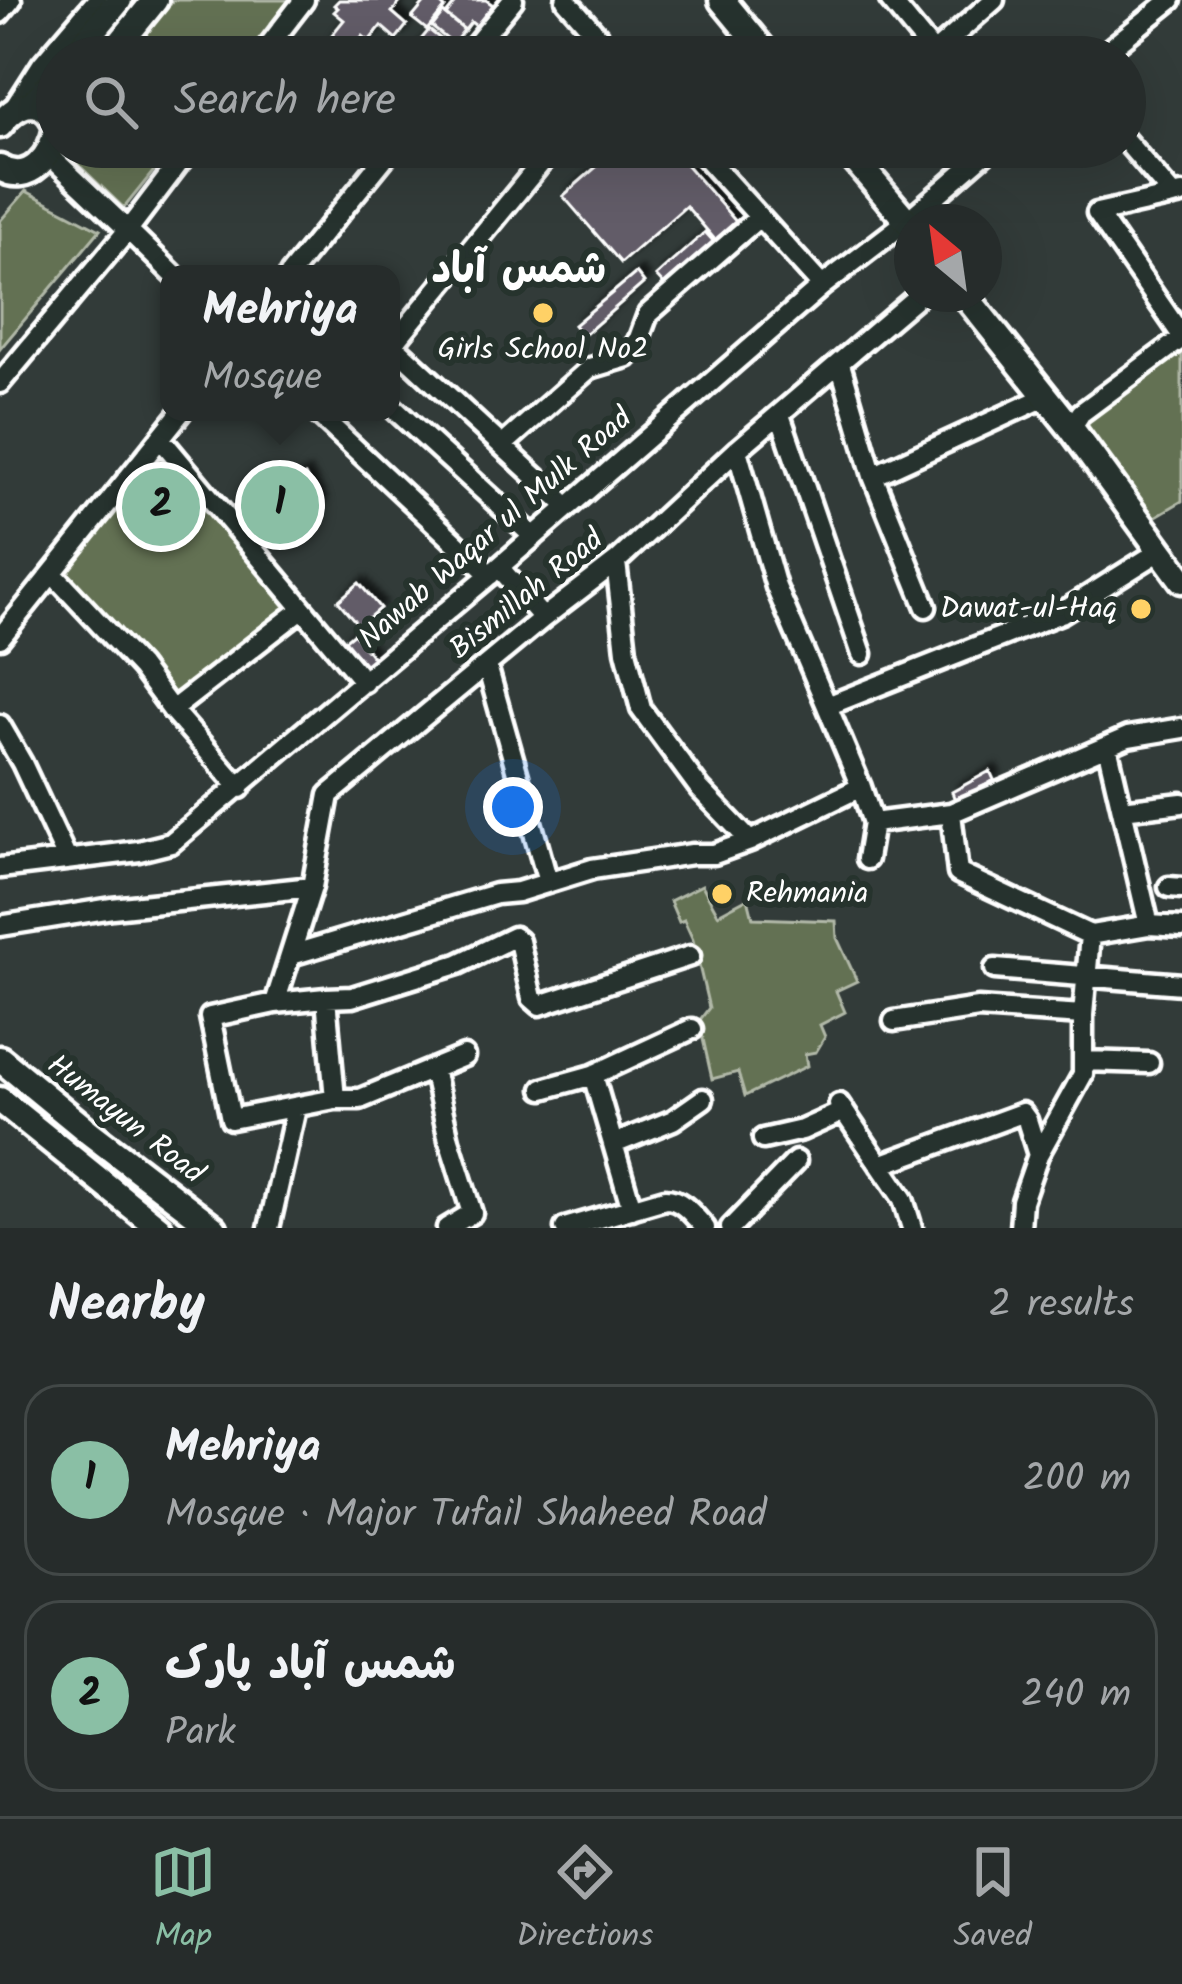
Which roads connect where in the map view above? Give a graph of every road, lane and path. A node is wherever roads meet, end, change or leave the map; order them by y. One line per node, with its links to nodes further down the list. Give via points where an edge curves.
1 (11, 0): 12 (street)
2 (97, 0): 13 (street)
3 (119, 0): 14 (main road)
4 (304, 0): 16 (street)
5 (513, 0): 17 (street)
6 (566, 0): 18 (street)
7 (722, 0): 19 (main road)
8 (890, 0): 20 (street)
9 (994, 0): 21 (street)
10 (1171, 0): 22 (street)
11 (143, 4): 15 (main road)
12 (0, 13)
13 (66, 36)
14 (89, 36)
15 (122, 36)
16 (276, 36)
17 (483, 36)
18 (598, 36)
19 (752, 36)
20 (920, 36)
21 (956, 36)
22 (1126, 36)
23 (36, 73): 25 (street)
24 (36, 93): 25 (main road)
25 (9, 115)
26 (1146, 162): 36 (street)
27 (36, 165): 35 (main road)
28 (63, 168): 40 (street)
29 (175, 168): 40 (street)
30 (377, 168): 43 (street)
31 (537, 168): 47 (street)
32 (714, 168): 39 (street)
33 (862, 168): 38 (main road)
34 (970, 168): 37 (street, Nawab Waqar ul Mulk Road)
35 (6, 179)
36 (1178, 195): 48 (street, via 1096,213)
37 (931, 204)
38 (894, 205)
39 (758, 218): 44 (street); 59 (street, via 648,314 627,357 590,368)
40 (128, 230): 42 (street); 51 (street)
41 (894, 235): 44 (street, Nawab Waqar ul Mulk Road)
42 (164, 265)
43 (305, 265)
44 (822, 286): 62 (street, Nawab Waqar ul Mulk Road)
45 (899, 312): 50 (street, Bismillah Road)
46 (978, 312): 52 (main road)
47 (400, 334)
48 (1182, 337): 57 (street)
49 (400, 351): 59 (street)
50 (840, 364): 54 (street, Bismillah Road); 61 (street)
51 (0, 383)
52 (1045, 397): 57 (main road); 61 (street)
53 (400, 414): 63 (street)
54 (780, 415): 60 (street, Bismillah Road); 73 (street)
55 (173, 421): 58 (street)
56 (326, 421): 66 (street)
57 (1071, 428): 64 (main road)
58 (160, 437): 67 (street); 70 (street)
59 (502, 445): 62 (street)
60 (737, 450): 65 (street, Bismillah Road); 76 (street, via 776,587)
61 (873, 476): 69 (street)
62 (568, 507): 63 (street, Nawab Waqar ul Mulk Road)
63 (534, 537): 66 (street, Nawab Waqar ul Mulk Road)
64 (1160, 551): 68 (main road); 76 (street, via 1061,613)
65 (616, 562): 71 (street, Bismillah Road); 87 (street, via 641,709)
66 (495, 571): 71 (street); 75 (street, Nawab Waqar ul Mulk Road)
67 (53, 574): 72 (street); 77 (street)
68 (1182, 580)
69 (926, 607)
70 (302, 608): 75 (street); 77 (street)
71 (543, 618): 74 (street, Bismillah Road)
72 (0, 638)
73 (862, 654)
74 (487, 666): 91 (street); 92 (street, Bismillah Road, via 329,795)
75 (364, 682): 81 (street, Nawab Waqar ul Mulk Road)
76 (827, 706): 82 (street)
77 (172, 710): 81 (street)
78 (0, 725): 88 (street)
79 (1182, 728): 80 (street)
80 (1107, 746): 84 (street); 85 (street)
81 (240, 788): 88 (street, Nawab Waqar ul Mulk Road, via 171,843)
82 (861, 788): 86 (street); 87 (street)
83 (1182, 803): 84 (street)
84 (1122, 810): 93 (street)
85 (951, 813): 86 (street); 96 (street, via 958,873)
86 (873, 823): 89 (street)
87 (750, 842): 91 (street)
88 (67, 859): 90 (street, Nawab Waqar ul Mulk Road)
89 (867, 859)
90 (0, 868)
91 (548, 882): 97 (street)
92 (312, 887): 94 (street); 97 (street, Bismillah Road)
93 (1149, 925): 95 (street); 96 (street)
94 (0, 926)
95 (1182, 927)
96 (1090, 935): 100 (street)
97 (291, 955): 103 (street, Bismillah Road)
98 (689, 956): 102 (street, via 540,1005 514,937 458,964)
99 (994, 969): 100 (street)
100 (1087, 977): 101 (street); 104 (street)
101 (1182, 984)
102 (326, 998): 103 (street); 114 (street)
103 (274, 1003): 117 (street, via 209,1017 231,1118)
104 (1083, 1015): 105 (street, via 977,1008); 109 (street)
105 (894, 1021)
106 (692, 1029): 112 (street)
107 (464, 1057): 111 (street)
108 (0, 1059): 125 (main road, Humayun Road)
109 (1083, 1060): 110 (street); 120 (street)
110 (1149, 1064)
111 (433, 1069): 114 (street, via 360,1099); 127 (street, via 472,1213)
112 (593, 1075): 113 (street); 119 (street)
113 (543, 1089)
114 (335, 1099): 117 (street)
115 (703, 1099): 119 (street)
116 (0, 1100): 124 (main road, Humayun Road)
117 (296, 1108): 126 (street)
118 (763, 1139): 122 (street, via 802,1130 841,1107)
119 (614, 1144): 123 (street)
120 (1038, 1155): 122 (street, via 1022,1113); 132 (street)
121 (796, 1161): 130 (street)
122 (880, 1165): 131 (street)
123 (632, 1208): 128 (street); 129 (street, via 674,1199)
124 (159, 1228)
125 (214, 1228)
126 (268, 1228)
127 (448, 1228)
128 (565, 1228)
129 (705, 1228)
130 (731, 1228)
131 (912, 1228)
132 (1019, 1228)

